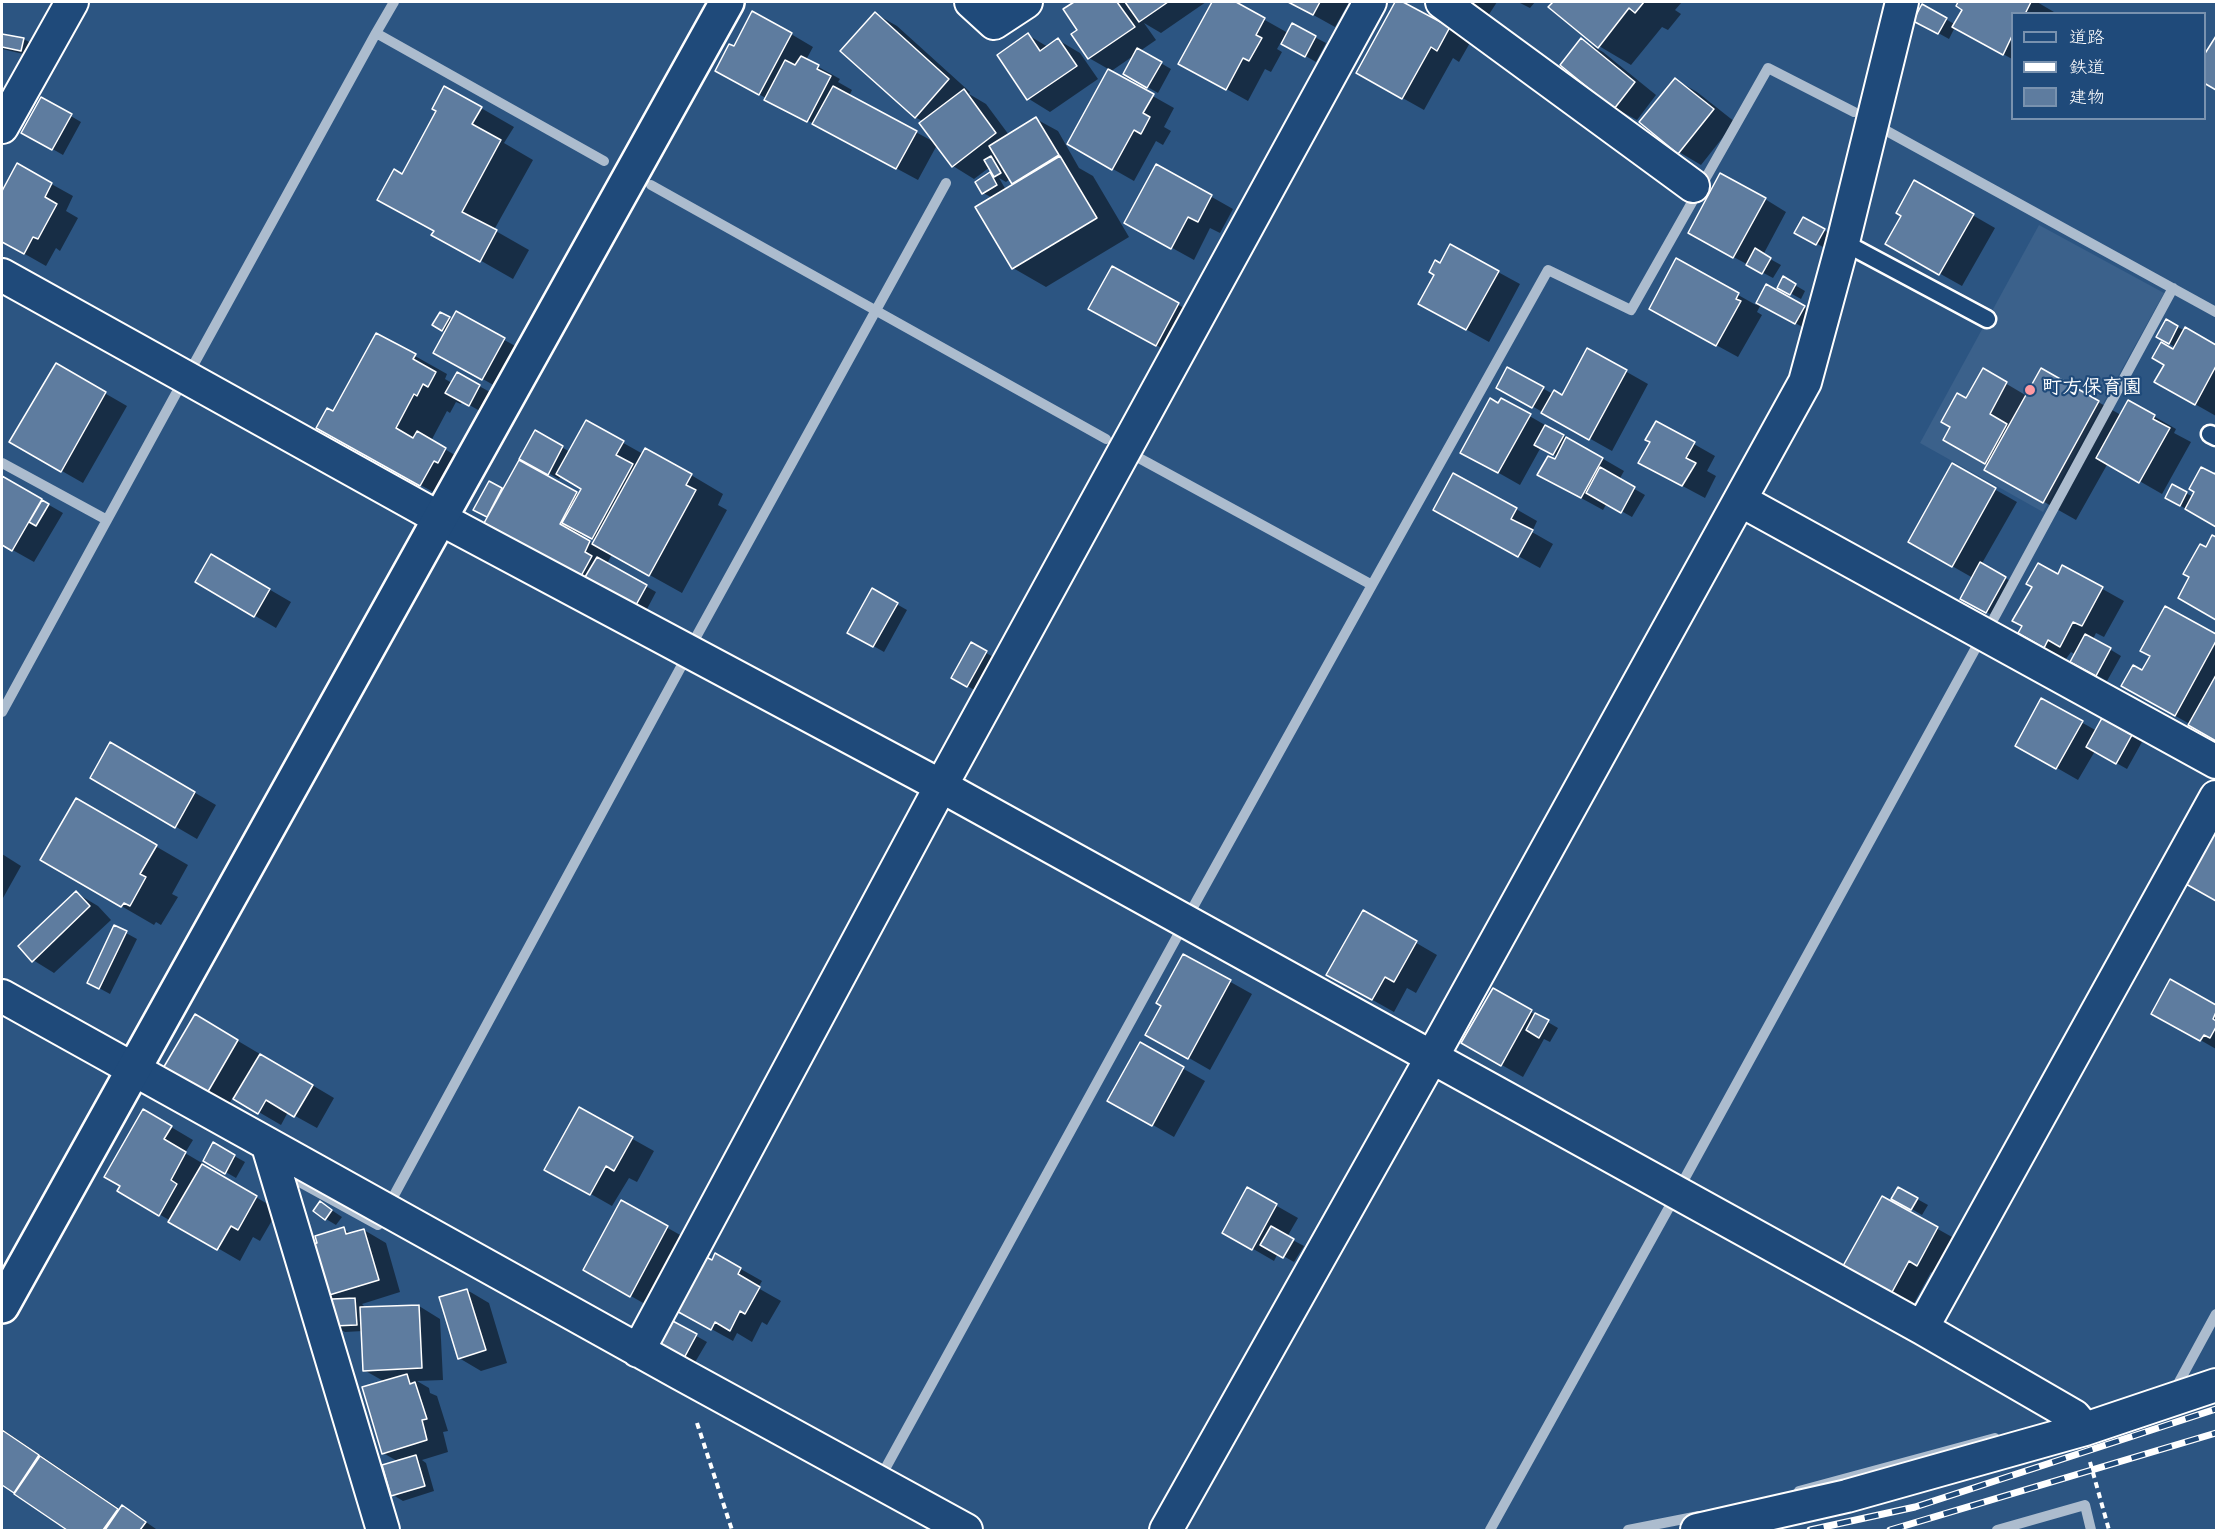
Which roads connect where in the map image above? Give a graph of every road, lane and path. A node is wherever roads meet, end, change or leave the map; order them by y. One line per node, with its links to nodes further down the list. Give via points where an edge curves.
1 (72, 2): 8 (street)
2 (727, 2): 14 (street)
3 (972, 2): 4 (street, via 994,23)
4 (1026, 2)
5 (1370, 2): 16 (street)
6 (1442, 2): 9 (street)
7 (1902, 2): 10 (street)
8 (2, 128)
9 (1693, 186)
10 (1843, 242): 12 (lane); 13 (street, via 1805,382)
11 (2, 274): 14 (street)
12 (1987, 319)
13 (1740, 500): 15 (street); 19 (street)
14 (439, 518): 16 (street); 20 (street)
15 (2217, 762)
16 (940, 786): 19 (street); 24 (street)
17 (2217, 797): 23 (street)
18 (2, 996): 20 (street)
19 (1432, 1057): 23 (street); 31 (street)
20 (133, 1071): 21 (street); 22 (street)
21 (268, 1146): 24 (street); 28 (street)
22 (2, 1305)
23 (1922, 1328): 27 (street, via 2074,1416)
24 (638, 1351): 25 (street)
25 (681, 1374): 29 (path); 30 (street)
26 (2217, 1385): 27 (street)
27 (2085, 1429): 32 (street, via 1847,1496); 33 (path, via 2087,1452)
28 (383, 1530)
29 (732, 1530)
30 (966, 1530)
31 (1166, 1530)
32 (1697, 1530)
33 (2109, 1530)

